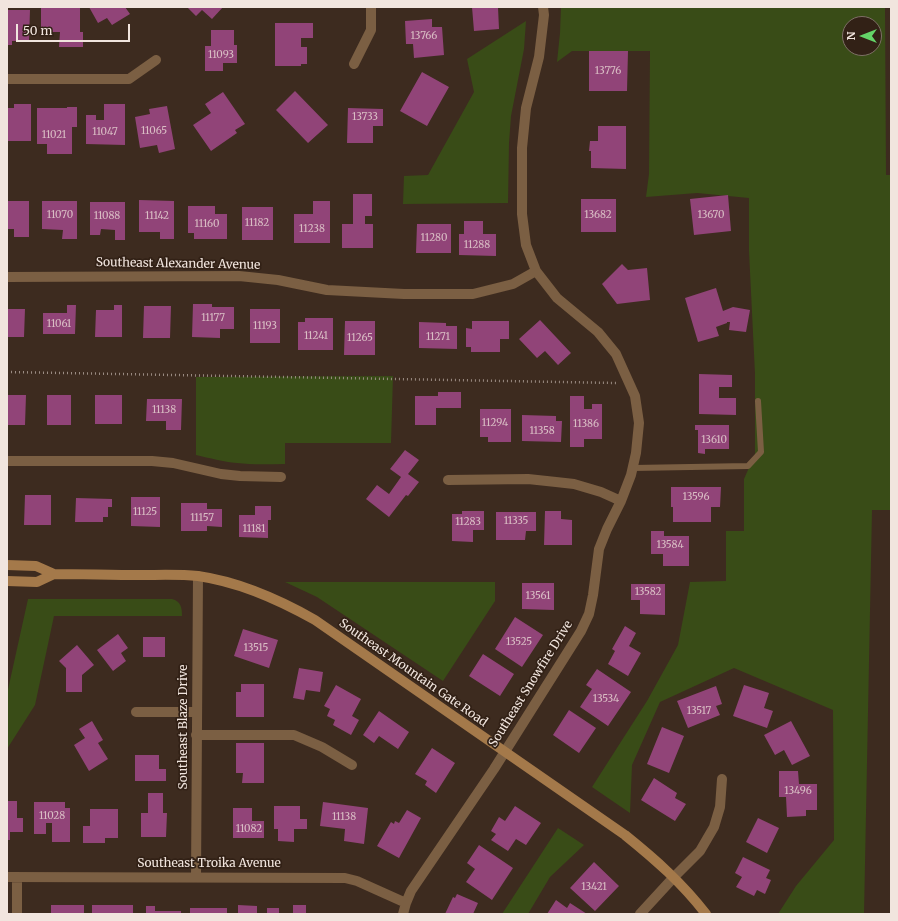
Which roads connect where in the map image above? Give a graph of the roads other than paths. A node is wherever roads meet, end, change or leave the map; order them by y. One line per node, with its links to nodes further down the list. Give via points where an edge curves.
1 (371, 7): 4 (street, via 371,30)
2 (543, 7): 6 (street, Southeast Snowfire Drive, via 539,57 526,108 522,148 522,214 526,245)
3 (156, 60): 5 (street, via 129,79)
4 (354, 64)
5 (7, 79)
6 (536, 271): 7 (street, Southeast Alexander Avenue, via 513,284 473,294 327,290 278,280 239,276); 10 (street, Southeast Snowfire Drive, via 557,298 598,332 616,354 635,396 639,423)
7 (7, 277)
8 (758, 401): 10 (lane, via 760,452 748,466)
9 (7, 461): 11 (street, via 152,461 221,474)
10 (633, 468): 13 (street, Southeast Snowfire Drive)
11 (281, 477)
12 (448, 480): 13 (street, via 528,479 574,484)
13 (621, 501): 21 (street, Southeast Snowfire Drive, via 599,549 593,595 581,631)
14 (7, 565): 15 (street, Southeast Mountain Gate Road, via 36,566)
15 (54, 574): 16 (street, Southeast Mountain Gate Road); 17 (street, Southeast Mountain Gate Road, via 37,582)
16 (198, 576): 19 (street, Southeast Blaze Drive); 21 (street, Southeast Mountain Gate Road, via 253,590 315,620)
17 (7, 581)
18 (136, 712): 19 (street)
19 (196, 712): 20 (street, Southeast Blaze Drive)
20 (196, 735): 22 (street, via 294,735 322,747); 25 (street, Southeast Blaze Drive)
21 (504, 751): 26 (street, Southeast Mountain Gate Road, via 625,835); 27 (street, Southeast Snowfire Drive, via 411,891)
22 (352, 765)
23 (722, 779): 26 (street, via 720,807 714,827 700,851)
24 (12, 877): 25 (street, Southeast Troika Avenue); 28 (street)
25 (196, 877): 27 (street, Southeast Troika Avenue, via 344,878 357,881)
26 (674, 877): 30 (street); 31 (street, Southeast Mountain Gate Road)
27 (406, 903): 29 (street, Southeast Snowfire Drive)
28 (17, 914)
29 (403, 914)
30 (640, 914)
31 (706, 914)

